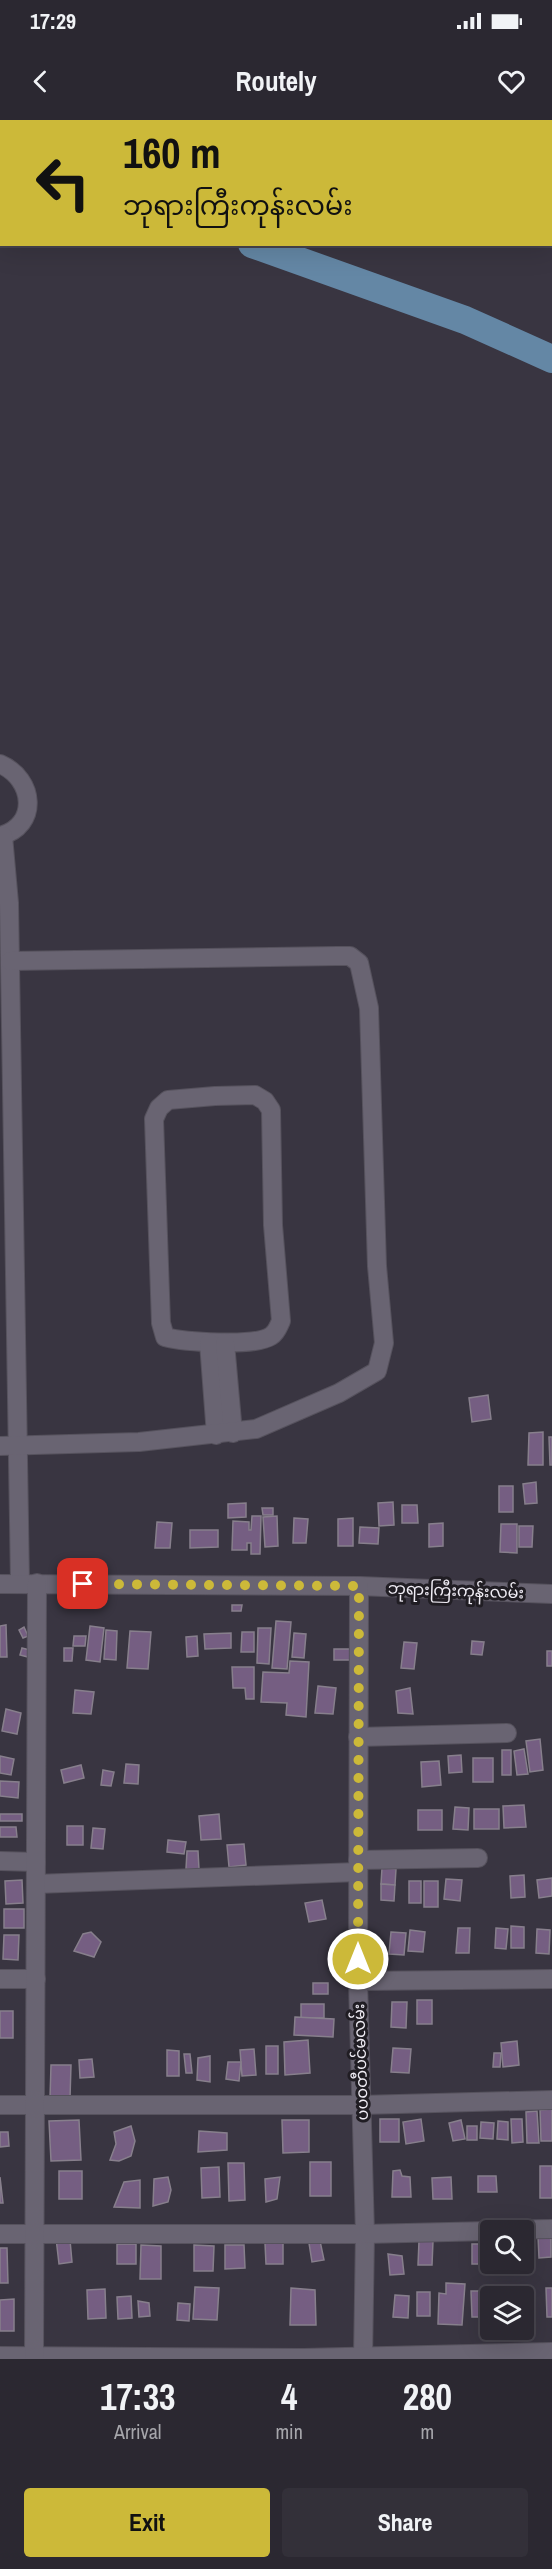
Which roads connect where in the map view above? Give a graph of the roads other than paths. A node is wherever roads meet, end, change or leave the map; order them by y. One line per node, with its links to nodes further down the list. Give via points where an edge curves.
1 (0, 764): 2 (street, via 21,779 28,804 17,826)
2 (2, 836): 3 (street)
3 (10, 961): 4 (street); 7 (street, via 350,956 359,963 369,1008 377,1266 384,1343 377,1371 339,1393 256,1429)
4 (6, 1073): 5 (street)
5 (8, 1290): 8 (street)
6 (217, 1343): 6 (street, via 269,1338 281,1321 273,1225 271,1110 255,1095 168,1100 154,1119 160,1323 165,1337); 7 (street)
7 (224, 1434): 8 (street)
8 (9, 1447): 9 (street)
9 (28, 1583): 10 (street, ဘုရားကြီးကုန်းလမ်း); 11 (street, ဘုရားကြီးကုန်းလမ်း); 17 (street)
10 (0, 1584)
11 (359, 1586): 12 (street, ဘုရားကြီးကုန်းလမ်း); 14 (street, ပပဝတီပင်မလမ်း)
12 (552, 1594)
13 (507, 1733): 14 (street)
14 (358, 1737): 18 (street, ပပဝတီပင်မလမ်း)
15 (478, 1858): 18 (street)
16 (0, 1861): 17 (street)
17 (36, 1862): 19 (street)
18 (358, 1866): 19 (street); 23 (street, ပပဝတီပင်မလမ်း)
19 (36, 1884): 22 (street)
20 (552, 1978): 23 (street)
21 (0, 1979): 22 (street)
22 (36, 1979): 27 (street)
23 (358, 1981): 26 (street, ပပဝတီပင်မလမ်း)
24 (552, 2100): 26 (street)
25 (0, 2105): 27 (street)
26 (361, 2105): 27 (street); 33 (street, ပပဝတီပင်မလမ်း)
27 (35, 2106): 31 (street)
28 (534, 2229): 29 (street)
29 (552, 2229)
30 (480, 2231): 33 (street)
31 (35, 2233): 32 (street); 33 (street); 36 (street)
32 (0, 2234)
33 (365, 2234): 37 (street, ပပဝတီပင်မလမ်း)
34 (552, 2352): 37 (street)
35 (0, 2356): 36 (street)
36 (34, 2357): 37 (street)
37 (363, 2358)

